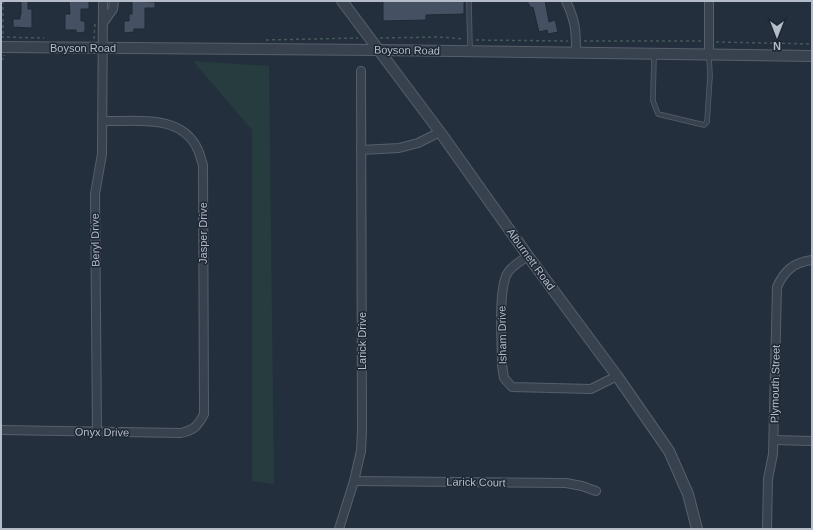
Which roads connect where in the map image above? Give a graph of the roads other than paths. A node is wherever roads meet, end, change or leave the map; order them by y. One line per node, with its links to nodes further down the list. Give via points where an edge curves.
1 (103, 1): 7 (street, Beryl Drive)
2 (114, 1): 7 (street)
3 (342, 1): 10 (street, Alburnett Road)
4 (469, 1): 11 (lane)
5 (566, 1): 12 (street, via 576,32)
6 (709, 1): 14 (street)
7 (103, 23): 9 (street, Beryl Drive)
8 (3, 48): 9 (street, Boyson Road)
9 (102, 48): 10 (street, Boyson Road); 17 (street, Beryl Drive)
10 (378, 50): 11 (street, Boyson Road); 18 (street, Alburnett Road)
11 (470, 51): 12 (street, Boyson Road)
12 (576, 53): 13 (street, Boyson Road)
13 (654, 53): 14 (street, Boyson Road); 14 (lane, via 653,101 658,114 704,125 707,122)
14 (709, 54): 15 (street, Boyson Road)
15 (812, 56)
16 (361, 71): 19 (street, Larick Drive)
17 (103, 121): 23 (street, Jasper Drive, via 162,122 179,128 190,137 198,149 203,172 204,414); 25 (street, Beryl Drive, via 102,154 95,194)
18 (440, 132): 19 (street, via 418,143 399,148); 20 (street, Alburnett Road)
19 (361, 150): 28 (street, Larick Drive, via 362,430 361,451)
20 (528, 256): 22 (street, Alburnett Road); 22 (street, Isham Drive, via 507,272 502,286 504,378 512,387 591,389)
21 (812, 260): 26 (street, Plymouth Street, via 790,267 777,287)
22 (617, 376): 31 (street, Alburnett Road, via 669,451 688,494)
23 (200, 423): 25 (street, Onyx Drive, via 192,430 181,433)
24 (1, 430): 25 (street, Onyx Drive)
25 (97, 432)
26 (774, 440): 27 (street); 32 (street, Plymouth Street, via 774,454 768,479)
27 (812, 441)
28 (354, 481): 29 (street, Larick Court, via 566,484); 30 (street, Larick Drive)
29 (596, 491)
30 (338, 529)
31 (697, 529)
32 (767, 529)

